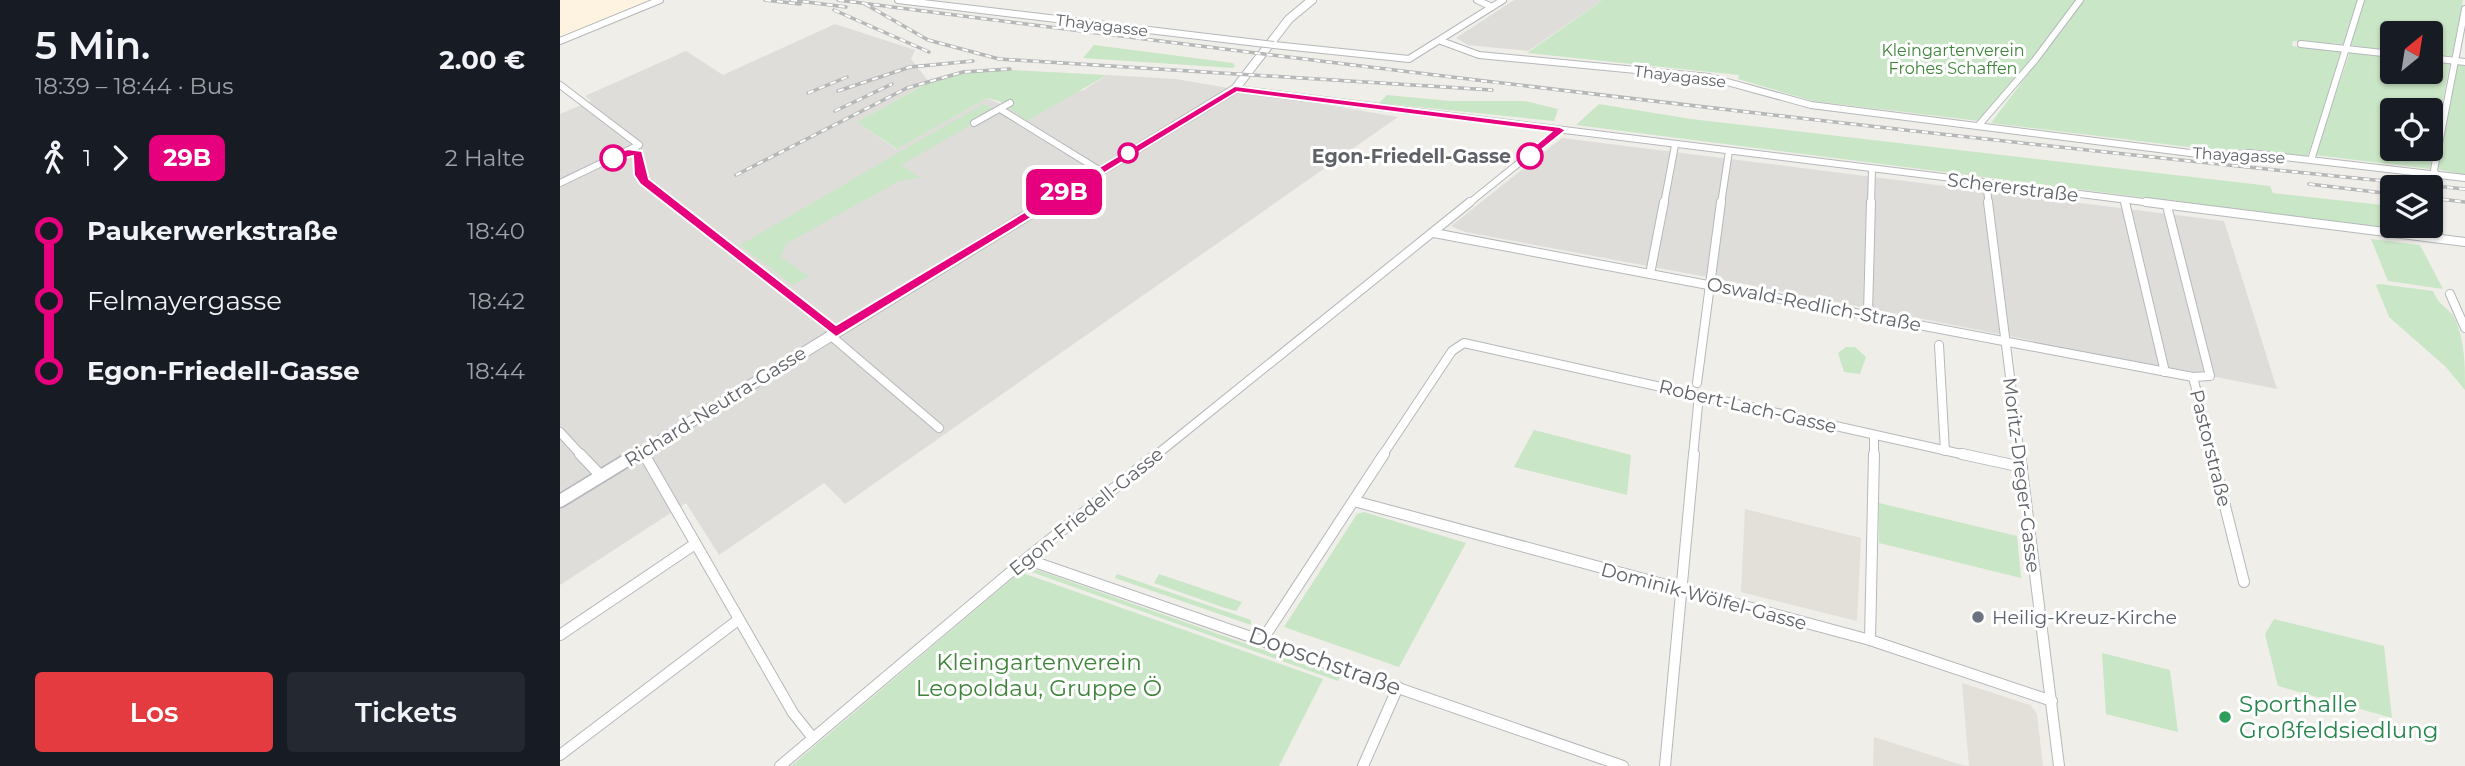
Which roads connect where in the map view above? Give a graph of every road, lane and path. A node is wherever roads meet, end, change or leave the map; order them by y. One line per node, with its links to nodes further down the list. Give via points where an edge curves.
1 (660, 0): 10 (street)
2 (898, 0): 11 (street, Thayagasse, bridge, via 1402,59)
3 (1311, 0): 19 (street, Richard-Neutra-Gasse, via 1285,19)
4 (1477, 0): 8 (street)
5 (1503, 0): 8 (street)
6 (2080, 0): 23 (street)
7 (2361, 0): 13 (street)
8 (1492, 7): 11 (street)
9 (2465, 9): 16 (street)
10 (560, 41)
11 (1441, 41): 23 (street, Thayagasse, via 1479,55 1709,77 1802,103)
12 (2301, 44): 13 (street)
13 (2346, 49): 14 (street); 28 (street)
14 (2380, 53)
15 (2443, 60): 16 (street)
16 (2455, 61): 17 (street); 31 (street)
17 (2465, 62)
18 (560, 85): 27 (street, via 636,141 639,145)
19 (1235, 89): 24 (street, Schererstraße); 30 (street, Richard-Neutra-Gasse)
20 (1010, 103): 21 (street)
21 (1000, 109): 22 (street); 30 (street)
22 (974, 123)
23 (1978, 126): 28 (street, Thayagasse, via 2214,156 2249,153)
24 (1560, 130): 25 (street, Schererstraße); 38 (street, Egon-Friedell-Gasse)
25 (1675, 145): 26 (street, Schererstraße); 40 (street)
26 (1729, 151): 29 (street, Schererstraße); 41 (street)
27 (631, 152): 34 (street); 45 (street, via 639,155 645,182)
28 (2311, 160): 31 (street, Thayagasse)
29 (1872, 169): 35 (street, Schererstraße); 43 (street)
30 (1099, 170): 45 (street, Richard-Neutra-Gasse)
31 (2436, 175)
32 (2443, 176): 33 (street, Thayagasse)
33 (2465, 178)
34 (560, 183)
35 (1986, 184): 36 (street, Schererstraße); 46 (street, Moritz-Dreger-Gasse)
36 (2125, 201): 37 (street, Schererstraße); 48 (street, Pastorstraße)
37 (2167, 206): 39 (street, Schererstraße); 49 (street, Pastorstraße, via 2210,372 2210,376)
38 (1434, 233): 40 (street, Oswald-Redlich-Straße); 62 (street, Egon-Friedell-Gasse)
39 (2465, 242)
40 (1650, 274): 41 (street, Oswald-Redlich-Straße)
41 (1708, 284): 43 (street, Oswald-Redlich-Straße); 50 (street)
42 (2450, 294): 44 (street)
43 (1868, 313): 46 (street, Oswald-Redlich-Straße)
44 (2465, 328)
45 (833, 334): 52 (street); 55 (street, Richard-Neutra-Gasse)
46 (2004, 341): 48 (street, Oswald-Redlich-Straße); 57 (street, Moritz-Dreger-Gasse)
47 (1939, 345): 56 (street)
48 (2165, 372): 49 (street, Oswald-Redlich-Straße)
49 (2193, 377): 63 (street, Pastorstraße)
50 (1697, 383)
51 (1699, 395): 54 (street, Robert-Lach-Gasse); 60 (street, Robert-Lach-Gasse, via 1464,343 1452,351); 64 (street)
52 (939, 428)
53 (560, 432): 58 (street)
54 (1874, 435): 56 (street, Robert-Lach-Gasse); 68 (street)
55 (642, 451): 58 (street, Richard-Neutra-Gasse); 61 (street)
56 (1945, 451): 57 (street, Robert-Lach-Gasse)
57 (2022, 467): 70 (street, Moritz-Dreger-Gasse)
58 (601, 476): 59 (street, Richard-Neutra-Gasse)
59 (560, 501)
60 (1354, 501): 64 (street, Dominik-Wölfel-Gasse); 67 (street)
61 (695, 544): 65 (street); 66 (street)
62 (1026, 559): 67 (street, Dopschstraße); 71 (street, Egon-Friedell-Gasse)
63 (2244, 582)
64 (1681, 591): 68 (street, Dominik-Wölfel-Gasse); 76 (street)
65 (738, 620): 71 (street); 72 (street)
66 (560, 635)
67 (1264, 639): 69 (street, Dopschstraße)
68 (1870, 640): 70 (street, Dominik-Wölfel-Gasse)
69 (1398, 687): 74 (street); 75 (street, Dopschstraße)
70 (2052, 701): 77 (street, Moritz-Dreger-Gasse)
71 (813, 738): 73 (street, Egon-Friedell-Gasse)
72 (560, 755)
73 (780, 766)
74 (1363, 766)
75 (1623, 766)
76 (1665, 766)
77 (2059, 766)

